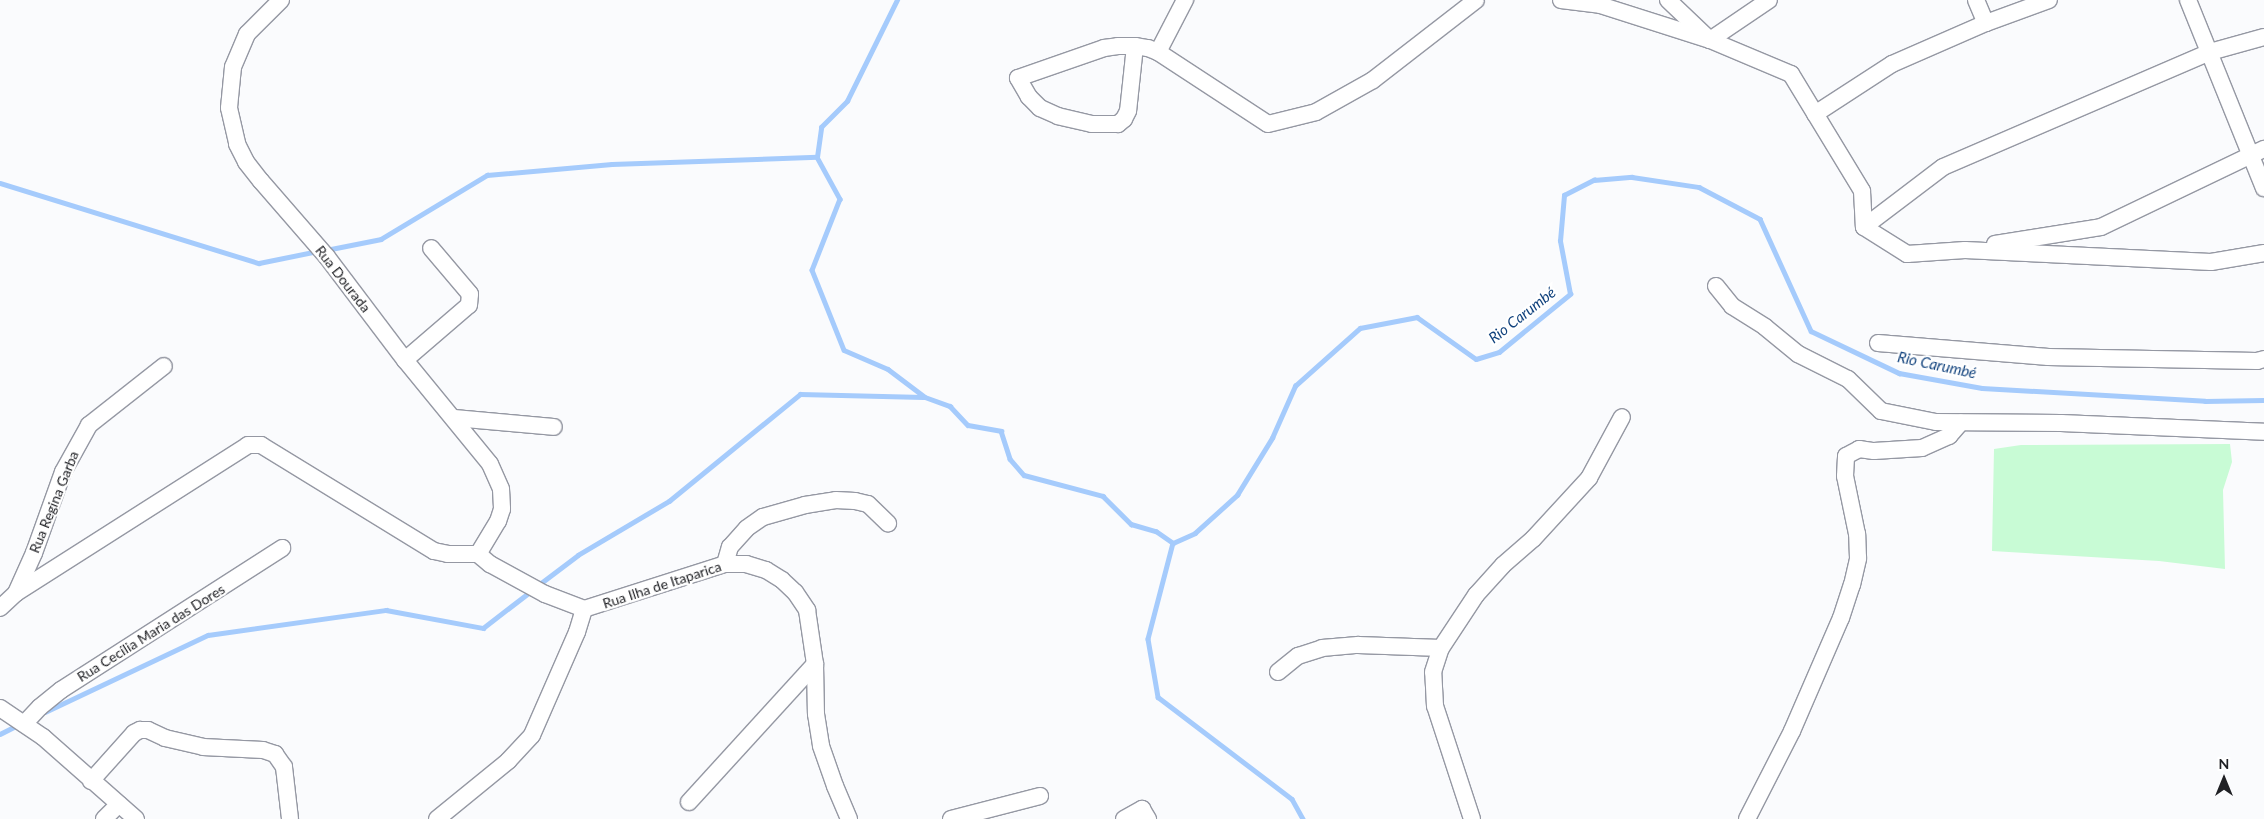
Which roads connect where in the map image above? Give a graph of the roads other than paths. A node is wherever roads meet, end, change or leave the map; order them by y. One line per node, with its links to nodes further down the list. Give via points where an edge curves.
1 (281, 0): 26 (street, Rua Dourada, via 247,34 233,67 230,108 237,144 261,182 327,257)
2 (1185, 0): 14 (street)
3 (1476, 0): 14 (street, via 1373,80 1316,112 1268,124)
4 (1561, 0): 12 (street, via 1600,4)
5 (1668, 0): 12 (street)
6 (1769, 0): 12 (street)
7 (1976, 0): 10 (street)
8 (2050, 0): 10 (street)
9 (2188, 0): 15 (street)
10 (1986, 22): 16 (street, via 1892,64)
11 (2264, 37): 15 (street)
12 (1710, 40): 16 (street, via 1791,74)
13 (1134, 46): 13 (street, via 1128,111 1118,124 1092,124 1040,108 1018,78 1104,48); 14 (street)
14 (1158, 52)
15 (2210, 52): 17 (street); 19 (street, via 1944,167)
16 (1816, 114): 19 (street, via 1862,191)
17 (2257, 151): 18 (street); 21 (street, via 2101,227)
18 (2264, 188)
19 (1864, 227): 21 (street, via 1907,254)
20 (431, 248): 26 (street, via 470,294 469,306)
21 (1965, 250): 22 (street, via 2211,262)
22 (2264, 253)
23 (1716, 286): 30 (street, via 1732,306 1765,326 1798,354 1848,379 1881,411 1936,422)
24 (1878, 343): 25 (street, via 2048,357)
25 (2264, 359)
26 (405, 360): 29 (street, Rua Dourada)
27 (164, 366): 37 (street, Rua Regina Garba, via 116,402 84,433 63,472 34,553)
28 (1622, 417): 40 (street, via 1589,478 1476,595)
29 (454, 418): 31 (street); 35 (street, Rua Dourada, via 490,464 500,489 502,501 498,521)
30 (1961, 422): 32 (street); 58 (street, via 1949,436 1922,448 1859,449 1846,456 1845,476 1857,534 1858,558 1852,585 1792,731)
31 (554, 427)
32 (2264, 432)
33 (888, 523): 36 (street, via 868,504 855,501 836,500 805,506 764,517 747,528 730,547)
34 (282, 548): 44 (street, Rua Cecília Maria das Dores, via 61,690)
35 (478, 554): 37 (street, via 448,554 434,550 262,445 248,445); 39 (street, Rua Ilha de Itaparica, via 545,594)
36 (725, 564): 39 (street, Rua Ilha de Itaparica); 41 (street, Rua Ilha de Itaparica, via 746,564 766,570 795,592 807,610)
37 (16, 592): 38 (street, Rua Regina Garba)
38 (0, 608)
39 (584, 609): 52 (street, via 532,735 508,761)
40 (1441, 648): 42 (street, via 1358,645 1322,648 1298,656); 57 (street, via 1432,672 1435,706)
41 (815, 664): 47 (street); 53 (street, Rua Ilha de Itaparica, via 816,714 821,746)
42 (1278, 672)
43 (0, 708): 44 (street)
44 (24, 724): 45 (street)
45 (92, 781): 48 (street); 51 (street, via 140,730 203,747 263,750 276,754 284,767)
46 (1040, 796): 54 (street)
47 (689, 802)
48 (118, 804): 49 (street); 50 (street)
49 (104, 819)
50 (136, 819)
51 (290, 819)
52 (437, 819)
53 (849, 819)
54 (951, 819)
55 (1124, 819): 56 (street, via 1142,809)
56 (1148, 819)
57 (1472, 819)
58 (1746, 819)

